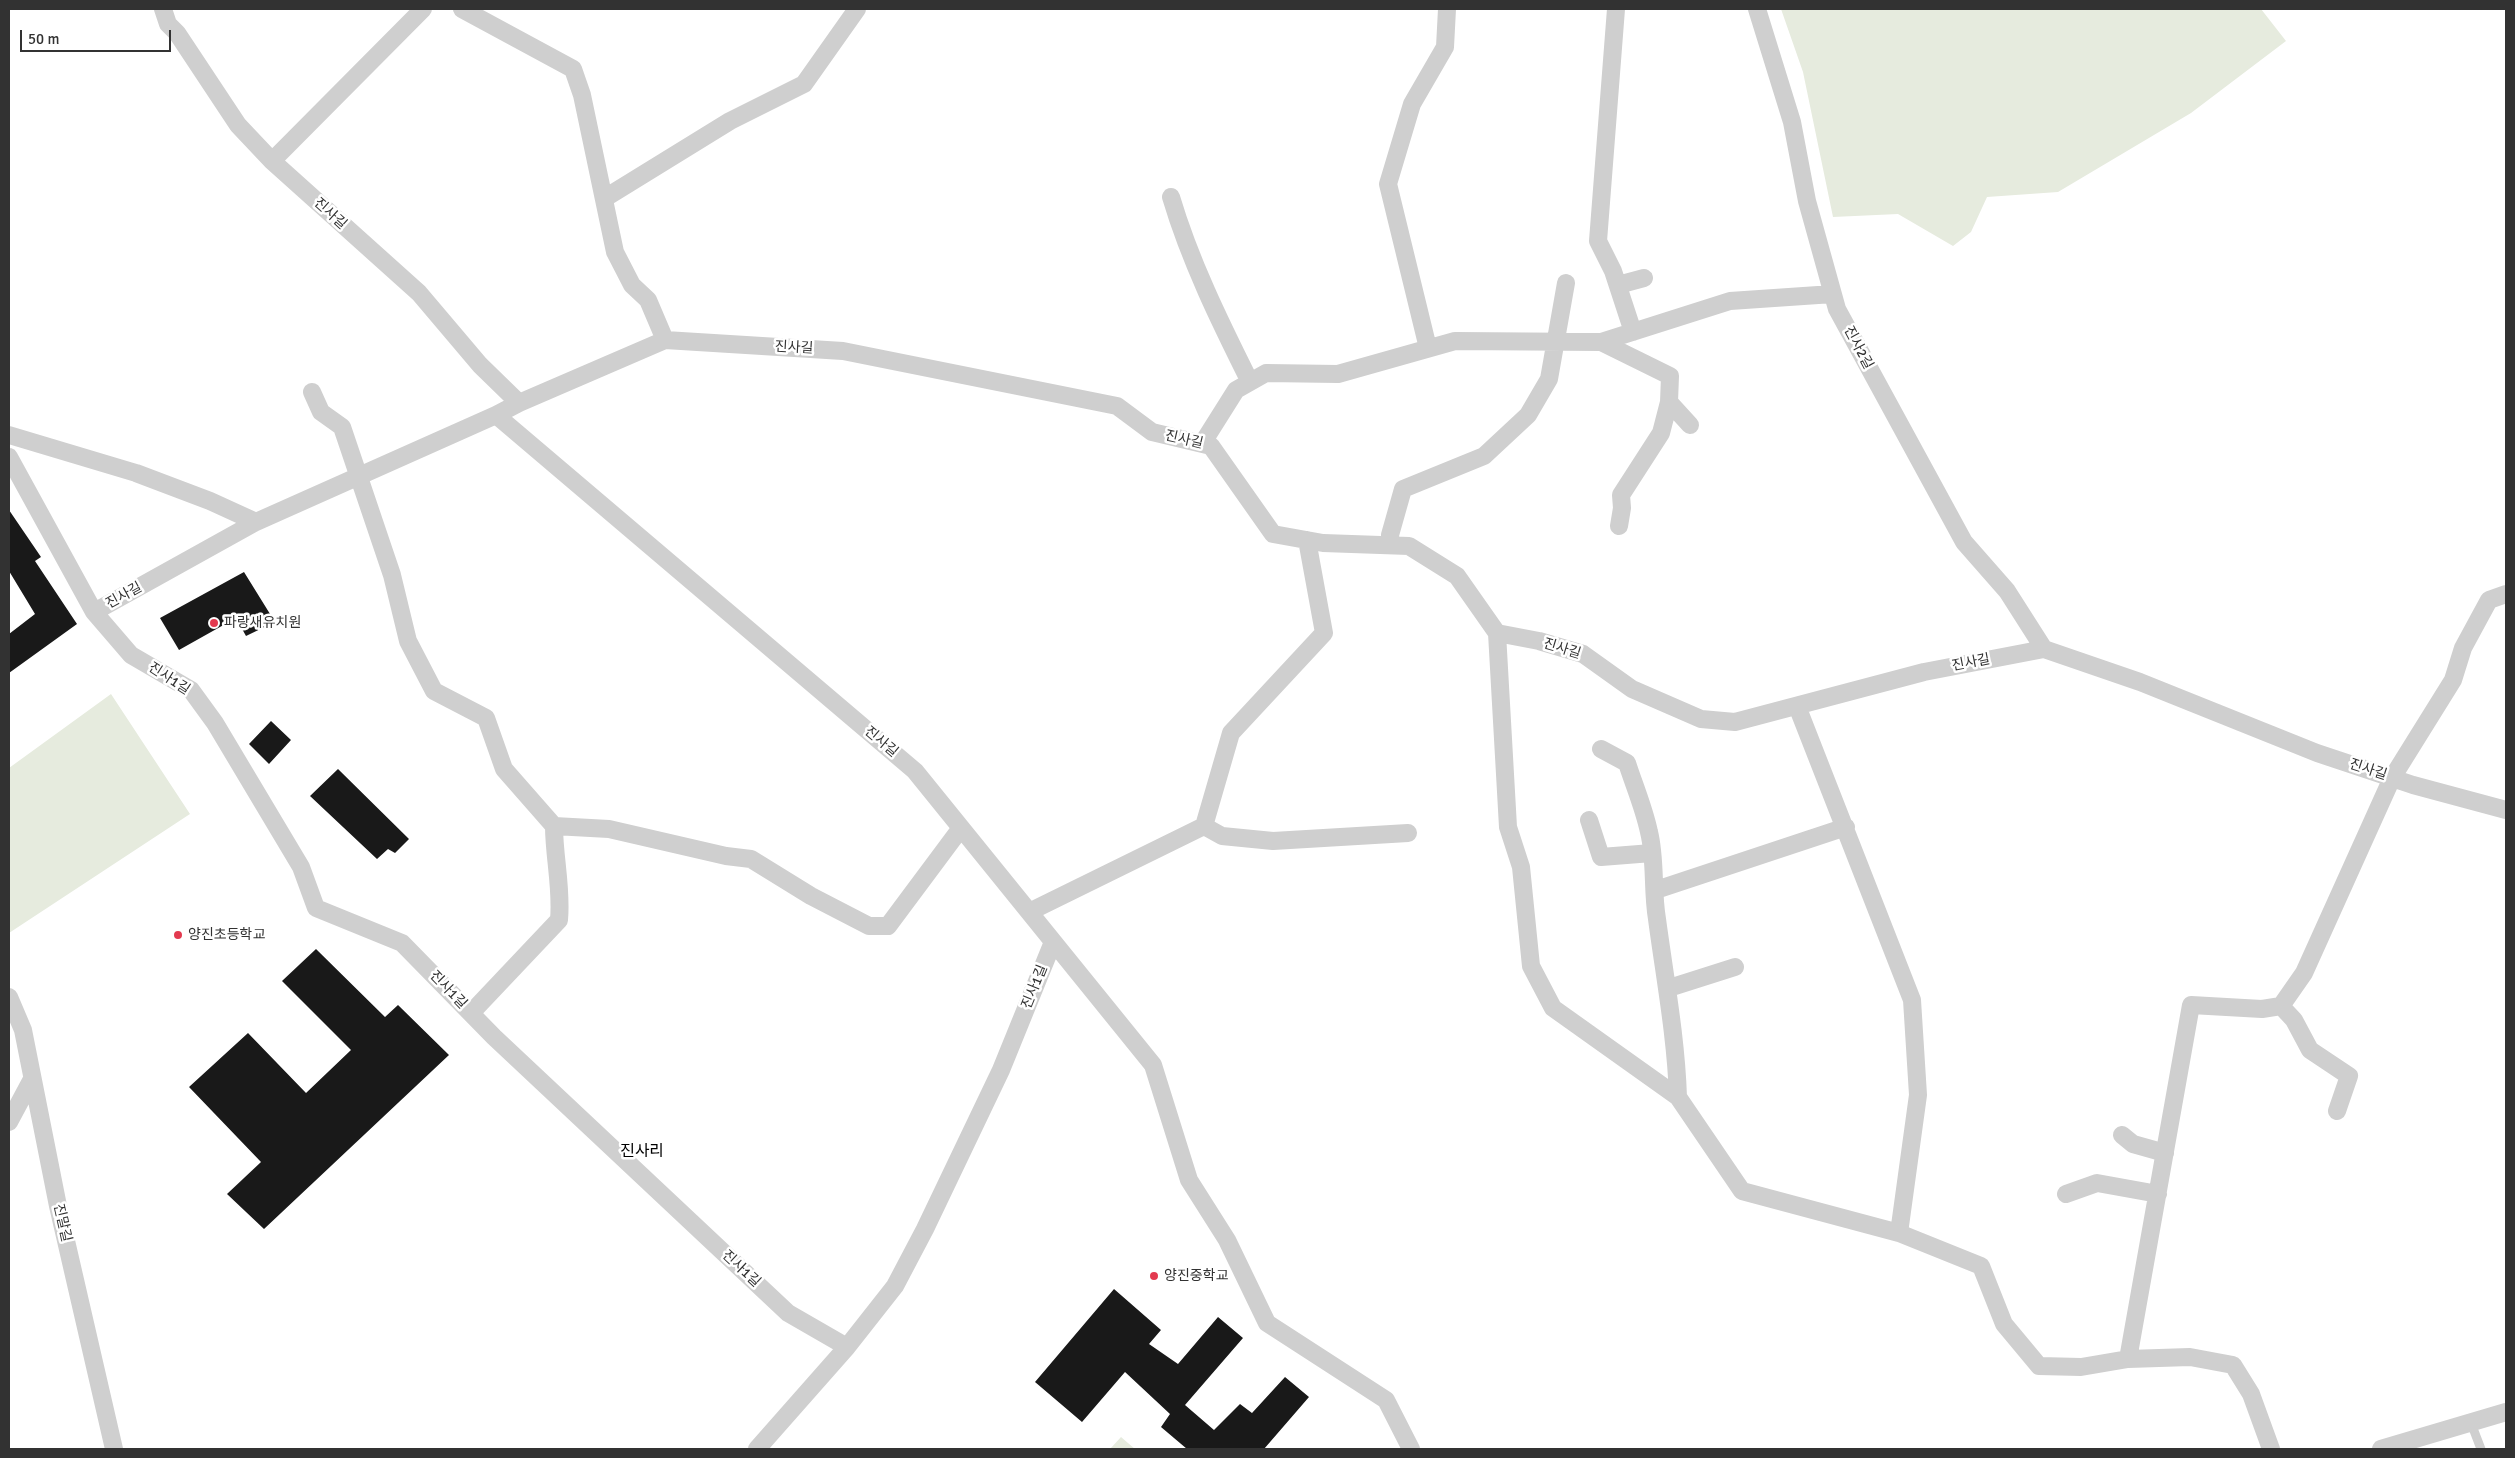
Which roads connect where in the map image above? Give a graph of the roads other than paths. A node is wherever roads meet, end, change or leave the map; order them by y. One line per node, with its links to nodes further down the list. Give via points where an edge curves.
1 (163, 9): 8 (street, 진사길, via 168,24 238,125)
2 (423, 9): 8 (street)
3 (462, 9): 10 (street, via 573,69)
4 (858, 9): 10 (street, via 804,84 730,121)
5 (1448, 9): 19 (street, via 1445,47 1412,104 1388,184)
6 (1616, 9): 13 (street, via 1598,241)
7 (1757, 9): 14 (street, 진사2길, via 1792,122 1807,201)
8 (272, 161): 23 (street, 진사길, via 419,293 480,365)
9 (1171, 197): 20 (street, via 1206,291)
10 (605, 198): 16 (street, via 616,252 632,285 648,300)
11 (1644, 278): 13 (street)
12 (1566, 283): 17 (street)
13 (1618, 285): 15 (street)
14 (1833, 294): 15 (street, via 1730,301); 37 (street, 진사2길, via 1837,309 1964,542 2007,591)
15 (1634, 332): 18 (street)
16 (665, 340): 23 (street, 진사길); 27 (street, 진사길, via 843,351 1117,406 1152,432)
17 (1554, 341): 18 (street); 19 (street, via 1455,340); 33 (street, via 1549,379 1528,415 1484,456 1403,489)
18 (1601, 342): 22 (street, via 1670,376)
19 (1428, 348): 20 (street, via 1338,374 1266,373)
20 (1250, 382): 27 (street, via 1236,390)
21 (312, 392): 29 (street, via 321,412 342,427)
22 (1669, 402): 25 (street); 31 (street, via 1661,433 1621,495)
23 (518, 403): 24 (street, 진사길)
24 (496, 415): 29 (street, 진사길); 46 (street, 진사길, via 915,771)
25 (1690, 425)
26 (9, 435): 30 (street, via 136,473)
27 (1202, 444): 32 (street, 진사길, via 1211,446 1273,534)
28 (9, 457): 35 (street, 진사길)
29 (360, 476): 30 (street, 진사길); 43 (street, via 392,574 408,641 434,691 486,718 504,769)
30 (256, 522): 35 (street, 진사길)
31 (1619, 526)
32 (1307, 540): 33 (street, 진사길); 44 (street, via 1324,633 1231,733)
33 (1390, 545): 36 (street, 진사길, via 1409,546 1457,576)
34 (2506, 594): 40 (street, via 2489,600 2463,648 2453,680)
35 (94, 612): 56 (street, 진사1길, via 131,655 191,690 201,703 301,867 316,908 402,942)
36 (1497, 633): 38 (street, 진사길, via 1583,654 1632,690 1701,719 1735,722); 58 (street, via 1508,827 1521,867 1530,963 1553,1008)
37 (2044, 649): 38 (street, 진사길, via 1924,672); 40 (street, 진사길, via 2140,682 2317,753)
38 (1797, 706): 45 (street)
39 (1601, 749): 48 (street, via 1626,763 1649,832)
40 (2392, 778): 41 (street, 진사길); 55 (street, via 2304,973)
41 (2506, 810)
42 (1589, 820): 48 (street, via 1601,857)
43 (554, 826): 46 (street, via 609,829 751,859 811,896 869,926 888,926); 56 (street, via 561,899 559,920)
44 (1204, 826): 47 (street, via 1222,836 1273,841); 50 (street)
45 (1846, 827): 49 (street); 65 (street, via 1912,1000 1918,1095)
46 (961, 828): 50 (street, 진사길)
47 (1408, 834)
48 (1652, 854): 49 (street)
49 (1656, 890): 53 (street, via 1656,917)
50 (1029, 912): 51 (street, 진사길)
51 (1053, 942): 66 (street, 진사1길, via 1001,1070 925,1229 895,1286); 72 (street, 진사길, via 1153,1065 1189,1180 1227,1240 1267,1322 1386,1400)
52 (1735, 967): 53 (street)
53 (1669, 988): 58 (street)
54 (9, 997): 57 (street, 진말길, via 23,1030)
55 (2281, 1006): 59 (street, via 2294,1020 2310,1050 2350,1076); 62 (street, via 2262,1010 2191,1004)
56 (471, 1013): 66 (street, 진사1길, via 788,1313)
57 (32, 1079): 60 (street); 70 (street, 진말길)
58 (1678, 1097): 65 (street, via 1742,1191)
59 (2336, 1110)
60 (9, 1122)
61 (2122, 1135): 62 (street, via 2133,1144)
62 (2165, 1154): 64 (street)
63 (2066, 1194): 64 (street, via 2097,1183)
64 (2158, 1194): 67 (street)
65 (1899, 1233): 67 (street, via 1981,1266 2004,1324 2039,1366 2081,1367)
66 (846, 1347): 71 (street, 진사1길)
67 (2128, 1359): 73 (street, via 2190,1357 2233,1365 2251,1394)
68 (2506, 1412): 69 (street)
69 (2471, 1422): 74 (street); 75 (lane)
70 (114, 1449)
71 (757, 1449)
72 (1412, 1449)
73 (2271, 1449)
74 (2381, 1449)
75 (2481, 1449)

